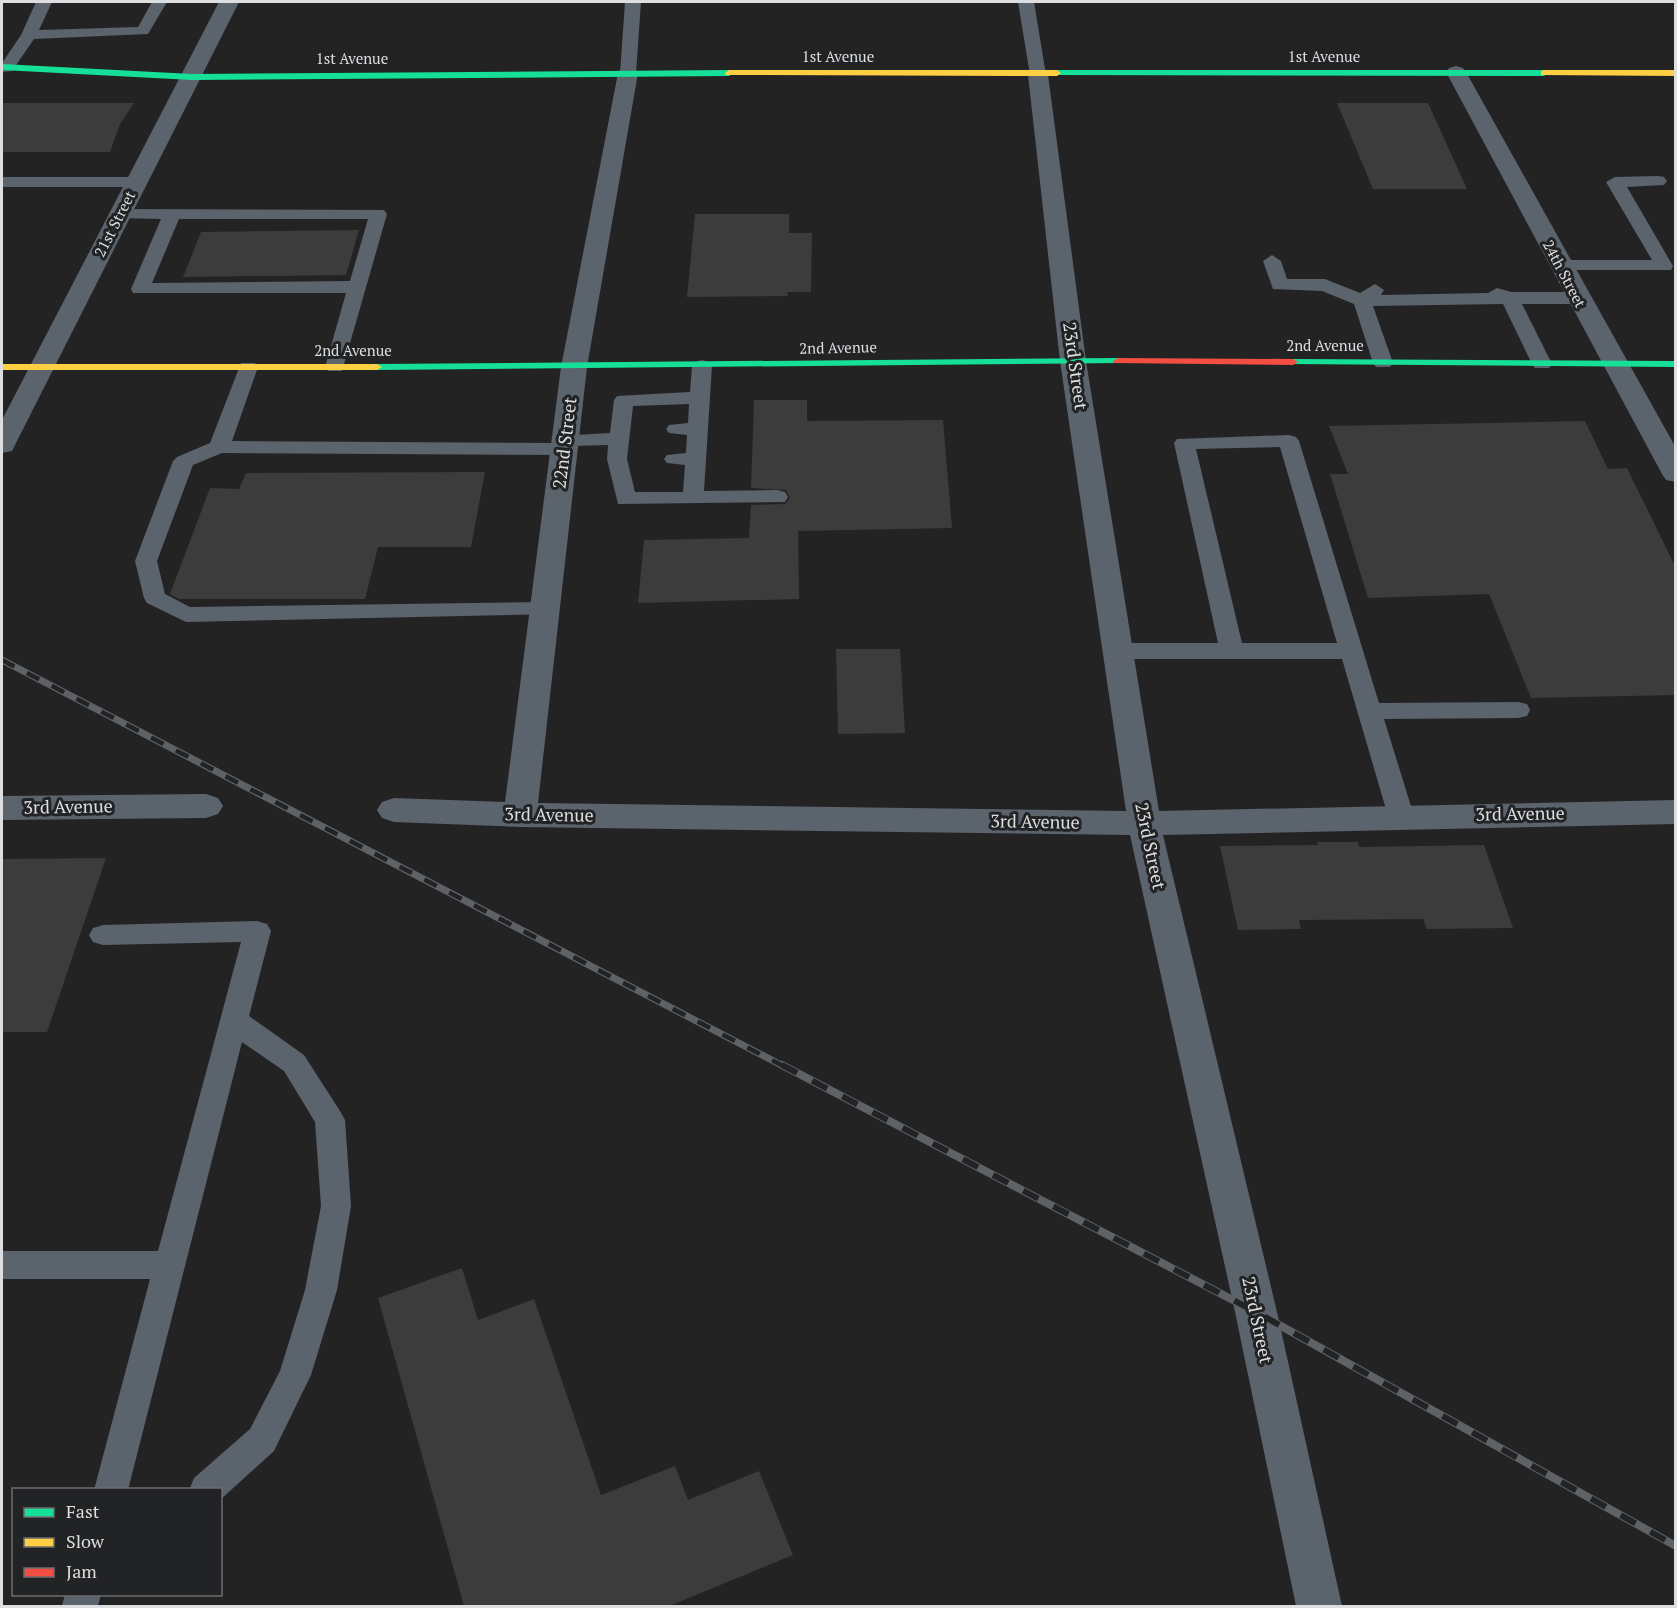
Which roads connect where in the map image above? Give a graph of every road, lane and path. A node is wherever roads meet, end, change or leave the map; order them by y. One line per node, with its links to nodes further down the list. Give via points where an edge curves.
1 (44, 2): 6 (lane)
2 (159, 2): 6 (lane, via 143,31)
3 (229, 2): 12 (street, 21st Street)
4 (633, 2): 9 (lane)
5 (1026, 2): 11 (lane)
6 (29, 35): 7 (lane)
7 (4, 68): 12 (street, 1st Avenue)
8 (1456, 72): 10 (street, 1st Avenue); 11 (street, 1st Avenue); 19 (street, 24th Street)
9 (627, 73): 11 (street, 1st Avenue); 12 (street, 1st Avenue); 37 (street, 22nd Street)
10 (1676, 73)
11 (1038, 75): 27 (street, 23rd Street)
12 (192, 77): 15 (street, 21st Street)
13 (1658, 181): 20 (lane, via 1615,182)
14 (2, 182): 15 (lane)
15 (137, 182): 16 (street, 21st Street)
16 (120, 214): 17 (lane); 34 (street, 21st Street)
17 (172, 214): 23 (lane, via 378,214); 23 (lane, via 140,289)
18 (1272, 261): 26 (lane, via 1280,285 1325,285)
19 (1561, 266): 20 (lane); 25 (street, 24th Street)
20 (1670, 271)
21 (1447, 285): 24 (lane, via 1470,286)
22 (1408, 286): 26 (lane, via 1381,286)
23 (358, 287): 36 (lane)
24 (1510, 298): 25 (lane); 26 (lane); 29 (lane)
25 (1577, 298): 31 (street, 24th Street)
26 (1362, 301): 28 (lane)
27 (1073, 361): 28 (street, 2nd Avenue); 32 (street, 2nd Avenue); 49 (street, 23rd Street)
28 (1383, 363): 29 (street, 2nd Avenue)
29 (1542, 364): 31 (street, 2nd Avenue)
30 (1676, 364): 31 (street, 2nd Avenue)
31 (1614, 365): 45 (street, 24th Street)
32 (702, 366): 37 (street, 2nd Avenue); 38 (lane)
33 (2, 367): 34 (street, 2nd Avenue)
34 (42, 367): 35 (street, 2nd Avenue); 43 (street, 21st Street)
35 (248, 367): 36 (street, 2nd Avenue); 44 (lane)
36 (335, 367): 37 (street, 2nd Avenue)
37 (574, 368): 41 (street, 22nd Street)
38 (699, 399): 40 (lane); 42 (lane, via 624,400)
39 (676, 429): 40 (lane)
40 (697, 429): 47 (lane, via 685,459)
41 (565, 444): 42 (lane); 44 (lane); 48 (street, 22nd Street)
42 (625, 444): 47 (lane, via 626,499)
43 (2, 445)
44 (219, 447): 48 (lane, via 184,461 147,561 155,598 186,615)
45 (1676, 474)
46 (777, 497): 47 (lane)
47 (693, 498)
48 (545, 609): 58 (street, 22nd Street)
49 (1117, 651): 51 (lane); 60 (street, 23rd Street)
50 (1351, 651): 51 (lane); 51 (lane, via 1289,441 1184,443); 53 (lane)
51 (1232, 652)
52 (1518, 710): 53 (lane)
53 (1369, 711): 59 (lane)
54 (206, 806): 55 (street, 3rd Avenue)
55 (2, 808)
56 (393, 810): 58 (street, 3rd Avenue)
57 (1676, 812): 59 (street, 3rd Avenue)
58 (520, 815): 60 (street, 3rd Avenue)
59 (1401, 816): 60 (street, 3rd Avenue)
60 (1144, 823): 67 (street, 23rd Street)
61 (103, 935): 62 (lane, via 257,932)
62 (234, 1021): 64 (lane); 66 (lane, via 294,1063 330,1120 336,1206 321,1290 295,1375 262,1440)
63 (2, 1265): 64 (lane)
64 (170, 1265): 65 (lane)
65 (112, 1488)
66 (208, 1488)
67 (1319, 1606)

